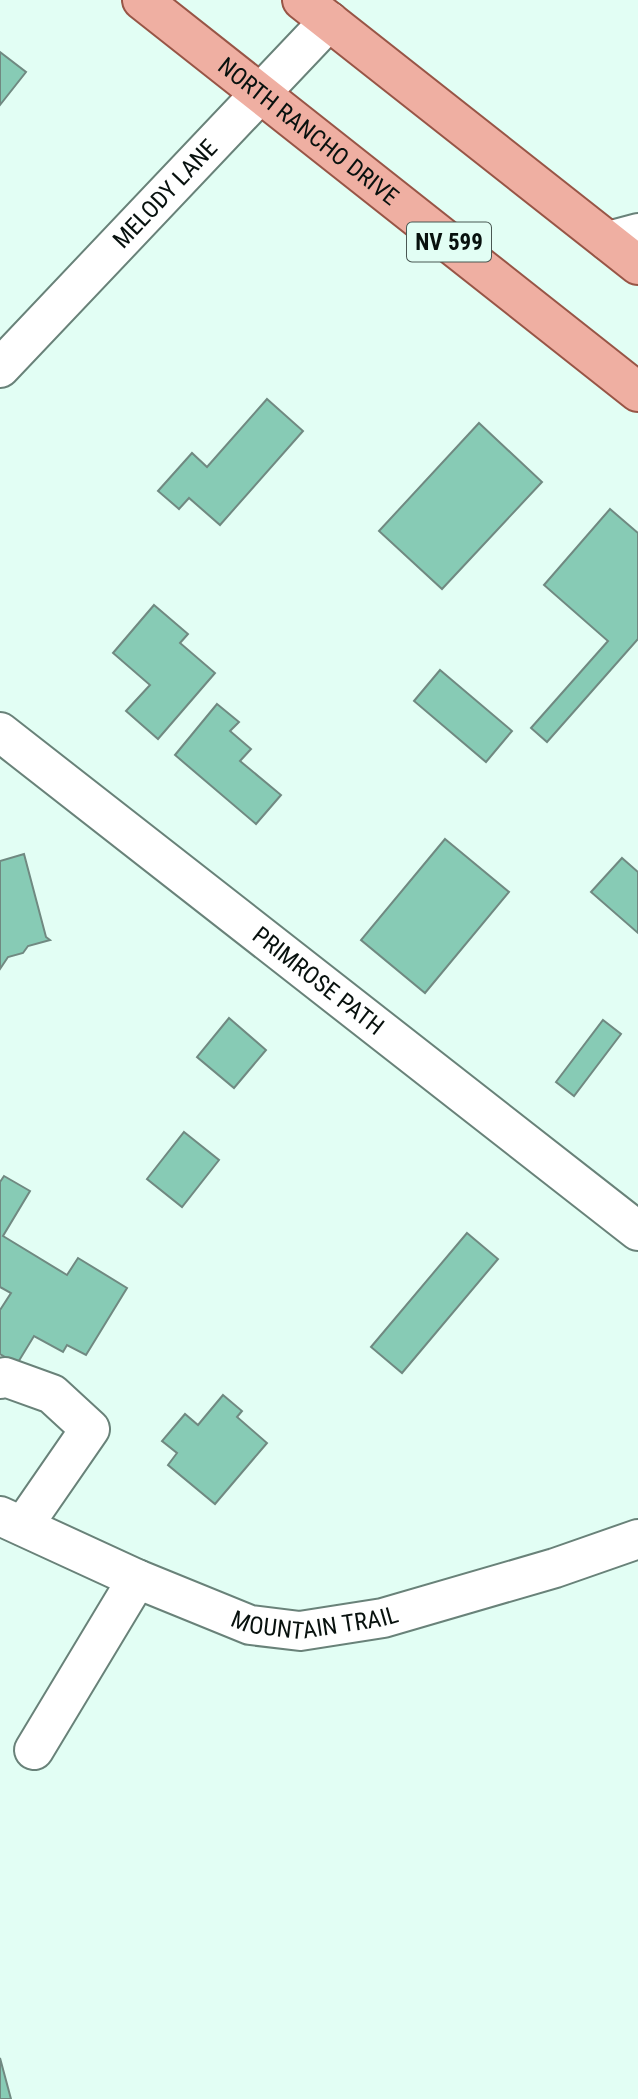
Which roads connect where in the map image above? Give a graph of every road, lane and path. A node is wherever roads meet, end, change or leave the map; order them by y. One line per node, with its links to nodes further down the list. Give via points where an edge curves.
1 (142, 0): 3 (main road, NORTH RANCHO DRIVE / NV 599)
2 (315, 10): 3 (street, MELODY LANE); 4 (main road)
3 (260, 93): 6 (street, MELODY LANE); 7 (main road, NORTH RANCHO DRIVE / NV 599)
4 (623, 237): 5 (main road)
5 (638, 265)
6 (1, 366)
7 (638, 391)
8 (0, 732): 9 (street, PRIMROSE PATH)
9 (638, 1231)
10 (0, 1379): 11 (street, via 52,1394 90,1429)
11 (12, 1521): 13 (street, MOUNTAIN TRAIL)
12 (638, 1539): 13 (street, MOUNTAIN TRAIL, via 383,1618 300,1631 250,1625)
13 (137, 1579): 14 (street)
14 (34, 1750)

